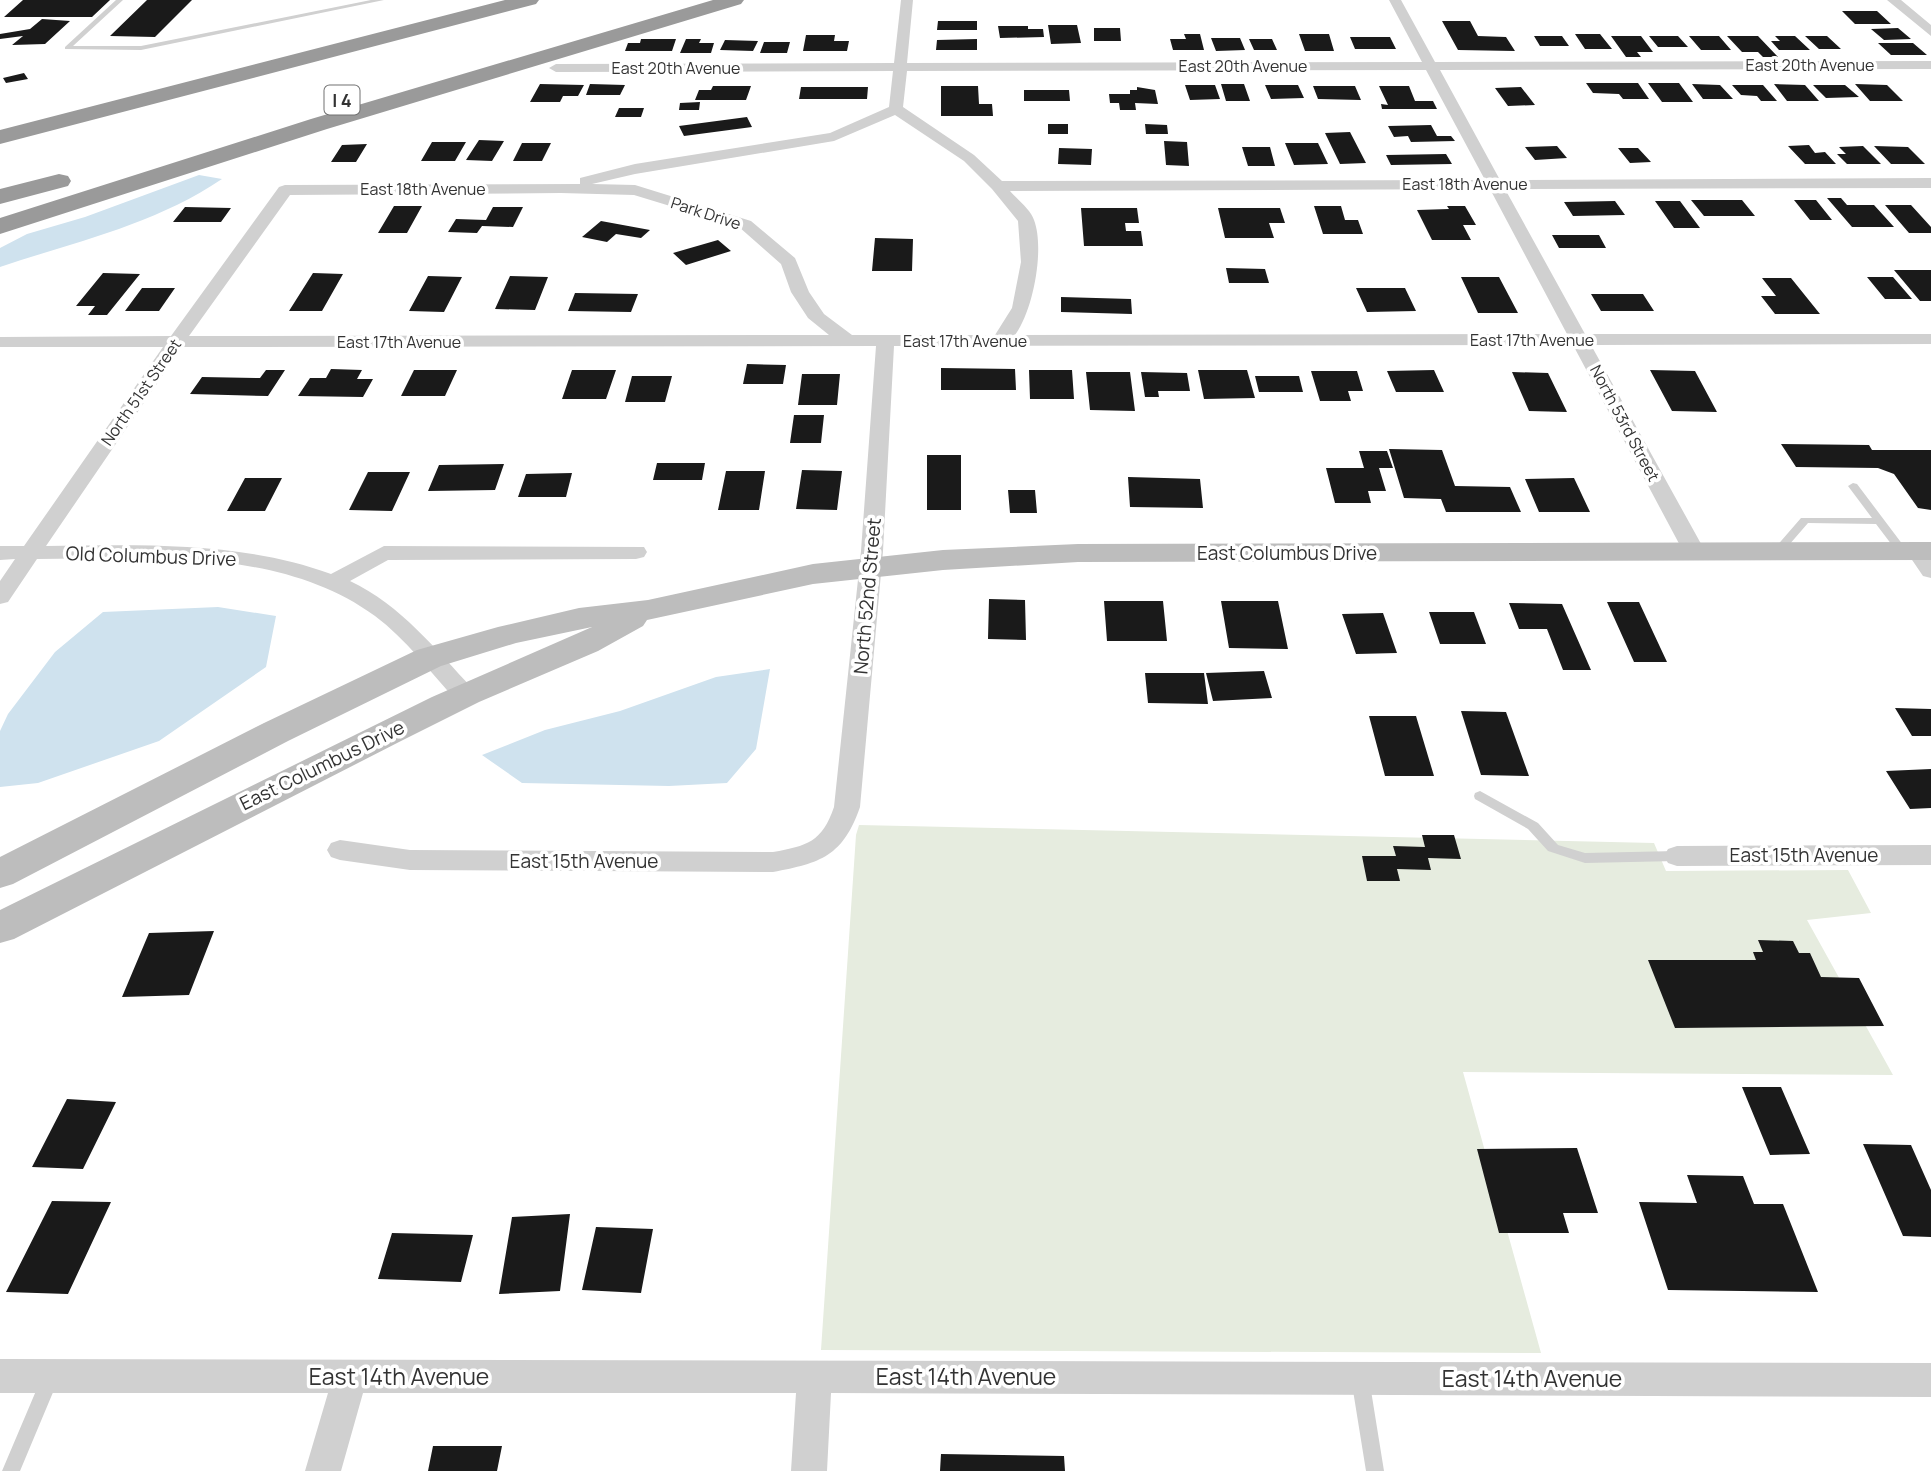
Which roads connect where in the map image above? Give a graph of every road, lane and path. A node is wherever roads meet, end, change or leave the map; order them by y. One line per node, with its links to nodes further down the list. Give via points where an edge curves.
1 (121, 0): 2 (lane, via 67,48 141,48)
2 (380, 0)
3 (529, 0): 17 (highway)
4 (684, 0): 18 (highway, I 4)
5 (734, 0): 28 (highway, via 319,124)
6 (907, 0): 14 (street)
7 (1395, 0): 13 (street, North 53rd Street)
8 (1893, 0): 10 (street)
9 (403, 9): 11 (highway)
10 (1931, 32)
11 (251, 47)
12 (1931, 65): 13 (street, East 20th Avenue)
13 (1432, 66): 14 (street, East 20th Avenue); 22 (street, North 53rd Street)
14 (901, 67): 15 (street, East 20th Avenue); 16 (street)
15 (556, 68)
16 (896, 109): 19 (street, via 834,137); 23 (street, via 969,158)
17 (0, 136)
18 (144, 157)
19 (635, 169): 24 (street); 26 (street)
20 (78, 175): 27 (highway)
21 (1931, 183): 22 (street, East 18th Avenue)
22 (1496, 184): 23 (street, East 18th Avenue); 30 (street, North 53rd Street)
23 (998, 186): 33 (street, via 1026,220 1029,262 1021,308)
24 (561, 188): 25 (street, East 18th Avenue); 26 (street, Park Drive)
25 (285, 190): 35 (street, North 51st Street)
26 (635, 191): 31 (street, Park Drive, via 745,223 789,262 800,292 817,318)
27 (0, 197)
28 (0, 226)
29 (1931, 339): 30 (street, East 17th Avenue)
30 (1580, 340): 33 (street, East 17th Avenue); 38 (street, North 53rd Street)
31 (848, 341): 32 (street, East 17th Avenue); 35 (street, East 17th Avenue)
32 (885, 341): 33 (street, East 17th Avenue); 44 (street, North 52nd Street)
33 (1000, 341)
34 (0, 342): 35 (street, East 17th Avenue)
35 (176, 342): 42 (street, North 51st Street)
36 (1853, 486): 37 (lane)
37 (1878, 521): 39 (lane, via 1805,520); 43 (lane)
38 (1694, 551): 39 (main road, East Columbus Drive); 44 (main road, East Columbus Drive, via 1019,555)
39 (1778, 551): 43 (main road, East Columbus Drive)
40 (636, 552): 45 (street, via 384,553)
41 (0, 553): 42 (street, Old Columbus Drive)
42 (30, 553): 45 (street, Old Columbus Drive, via 205,554 259,561); 46 (street, North 51st Street)
43 (1920, 556)
44 (870, 567): 47 (main road, East Columbus Drive, via 752,585); 51 (street, North 52nd Street, via 847,807 840,832)
45 (335, 581): 48 (street, Old Columbus Drive, via 383,610)
46 (3, 589)
47 (648, 610): 48 (main road, East Columbus Drive, via 579,618); 49 (main road, East Columbus Drive, via 603,636)
48 (429, 658): 49 (street, Old Columbus Drive); 55 (main road, East Columbus Drive)
49 (465, 695): 56 (main road, East Columbus Drive)
50 (1480, 796): 54 (lane, via 1533,826 1553,848 1586,858)
51 (826, 845): 52 (street, East 15th Avenue, via 804,856 773,862 410,860)
52 (340, 850)
53 (1931, 855): 54 (street, East 15th Avenue)
54 (1677, 856)
55 (0, 874)
56 (0, 928)
57 (0, 1376): 58 (street, East 14th Avenue)
58 (51, 1376): 59 (street, East 14th Avenue); 63 (lane)
59 (350, 1376): 60 (street, East 14th Avenue); 64 (street)
60 (816, 1376): 61 (street, East 14th Avenue); 65 (street)
61 (1360, 1378): 62 (street, East 14th Avenue); 66 (lane)
62 (1931, 1380)
63 (11, 1471)
64 (323, 1471)
65 (809, 1471)
66 (1375, 1471)

